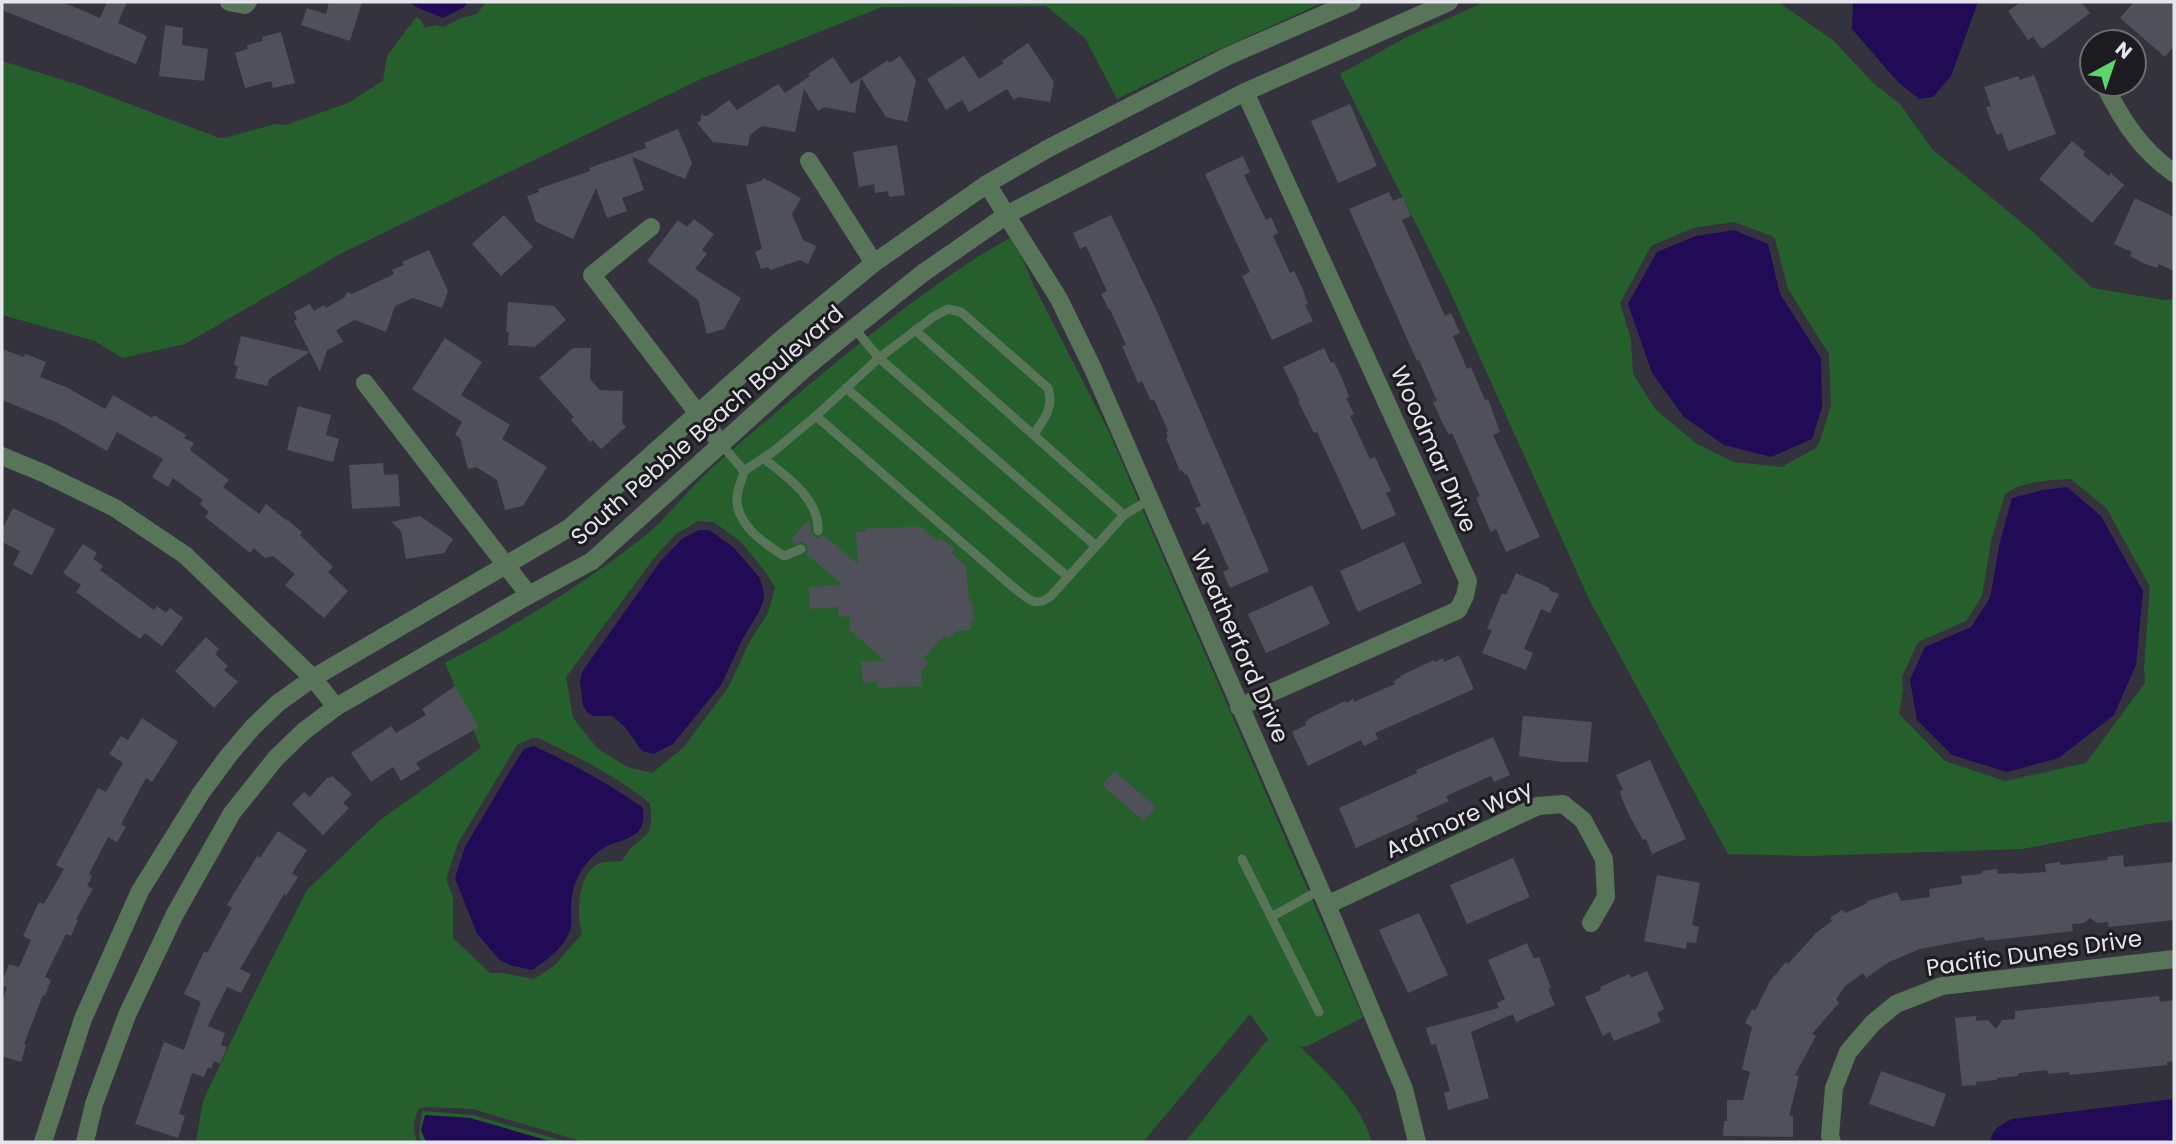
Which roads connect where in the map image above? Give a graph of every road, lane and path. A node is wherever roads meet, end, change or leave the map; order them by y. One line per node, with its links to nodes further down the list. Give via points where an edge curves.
1 (229, 2): 2 (street)
2 (248, 2)
3 (1352, 2): 9 (street, South Pebble Beach Boulevard, via 1228,56)
4 (1450, 2): 5 (street, South Pebble Beach Boulevard)
5 (1245, 92): 10 (street, South Pebble Beach Boulevard); 34 (street, Woodmar Drive, via 1468,581 1458,610)
6 (2111, 98): 8 (street, via 2138,141)
7 (809, 161): 12 (street)
8 (2174, 173)
9 (987, 184): 10 (street, Weatherford Drive); 12 (street, South Pebble Beach Boulevard)
10 (1008, 214): 13 (street, South Pebble Beach Boulevard); 25 (street, Weatherford Drive, via 1059,299)
11 (651, 227): 18 (street, via 592,275)
12 (874, 263): 18 (street, South Pebble Beach Boulevard)
13 (854, 328): 15 (lane); 21 (street, South Pebble Beach Boulevard)
14 (915, 331): 15 (lane); 20 (lane); 20 (lane, via 948,309 961,312 1048,388 1049,412)
15 (879, 358): 17 (lane); 28 (lane)
16 (365, 383): 30 (street)
17 (846, 388): 19 (lane); 31 (lane)
18 (698, 414): 21 (street); 30 (street, South Pebble Beach Boulevard, via 569,528)
19 (816, 416): 23 (lane); 31 (lane, via 1034,603 1042,603)
20 (1034, 434): 26 (lane)
21 (722, 446): 24 (lane); 32 (street, South Pebble Beach Boulevard, via 592,561)
22 (2, 456): 33 (street, via 116,508 186,555)
23 (763, 458): 24 (lane); 27 (lane, via 808,499 818,516)
24 (744, 471): 29 (lane, via 737,497 739,512 757,539 784,556)
25 (1149, 499): 26 (lane); 34 (street, Weatherford Drive)
26 (1124, 515): 28 (lane)
27 (818, 531)
28 (1096, 546): 31 (lane)
29 (801, 550)
30 (506, 563): 32 (street); 33 (street, South Pebble Beach Boulevard)
31 (1068, 577)
32 (529, 595): 35 (street, South Pebble Beach Boulevard)
33 (313, 678): 35 (street); 42 (street, South Pebble Beach Boulevard, via 278,703 229,755 140,891 83,1019)
34 (1239, 707): 37 (street, Weatherford Drive)
35 (336, 708): 43 (street, South Pebble Beach Boulevard, via 276,758 232,813 175,914 127,1015)
36 (1242, 859): 38 (lane)
37 (1324, 897): 38 (lane); 39 (street, Ardmore Way, via 1538,806 1563,804 1583,820 1604,859 1606,897); 44 (street, Weatherford Drive, via 1404,1089)
38 (1271, 917): 41 (lane)
39 (1591, 923)
40 (2174, 959): 45 (street, Pacific Dunes Drive, via 1942,986 1896,1004 1848,1052 1834,1088)
41 (1319, 1012)
42 (43, 1142)
43 (85, 1142)
44 (1417, 1142)
45 (1832, 1142)

